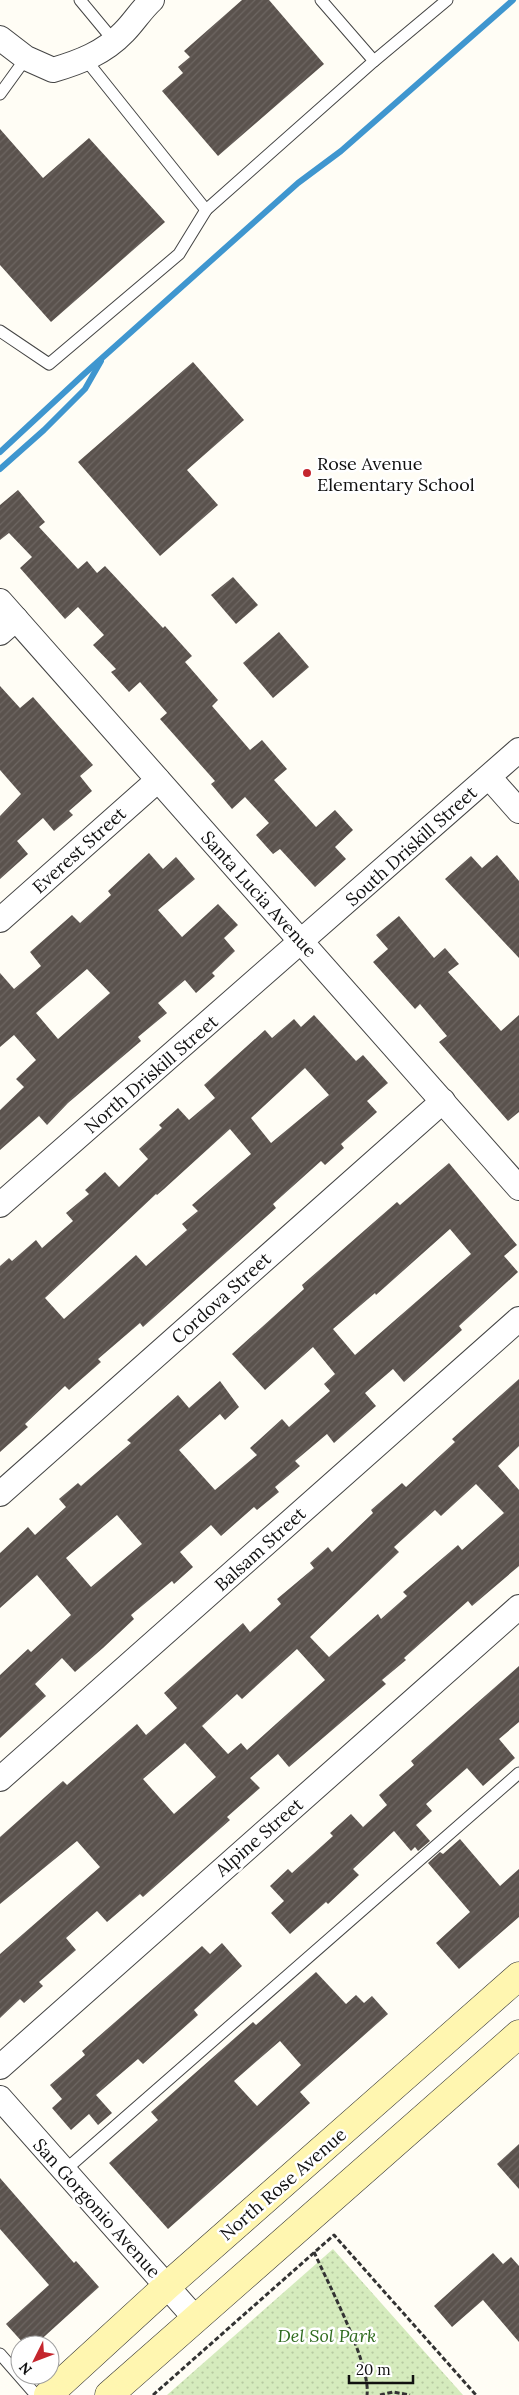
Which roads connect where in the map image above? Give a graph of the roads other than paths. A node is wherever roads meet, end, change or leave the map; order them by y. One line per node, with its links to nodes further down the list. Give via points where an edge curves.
1 (80, 0): 6 (lane)
2 (152, 0): 6 (street)
3 (321, 0): 9 (lane)
4 (447, 0): 9 (lane)
5 (0, 38): 7 (street)
6 (114, 42): 8 (street)
7 (26, 58): 8 (street, via 53,70); 10 (lane)
8 (86, 60): 11 (lane)
9 (374, 61): 11 (lane)
10 (0, 94)
11 (206, 210): 12 (lane, via 179,254 49,364)
12 (0, 331)
13 (0, 601): 14 (street, Santa Lucia Avenue)
14 (8, 626): 17 (street, Santa Lucia Avenue)
15 (519, 750): 16 (street, South Driskill Street)
16 (489, 777): 18 (street); 20 (street, South Driskill Street)
17 (158, 780): 19 (street, Everest Street); 20 (street, Santa Lucia Avenue)
18 (519, 811)
19 (0, 920)
20 (302, 942): 21 (street, Santa Lucia Avenue); 23 (street, North Driskill Street)
21 (443, 1101): 22 (street, Santa Lucia Avenue); 25 (street, Cordova Street)
22 (519, 1188)
23 (0, 1205)
24 (519, 1319): 28 (street, Balsam Street)
25 (0, 1494)
26 (519, 1607): 31 (street, Alpine Street)
27 (519, 1773): 33 (lane)
28 (0, 1779)
29 (519, 1976): 34 (main road, North Rose Avenue)
30 (519, 2034): 35 (main road)
31 (0, 2067)
32 (0, 2098): 33 (street, San Gorgonio Avenue)
33 (64, 2171): 34 (street, San Gorgonio Avenue)
34 (167, 2286): 35 (street, San Gorgonio Avenue); 38 (main road, North Rose Avenue)
35 (196, 2318): 39 (main road)
36 (0, 2354): 37 (lane)
37 (36, 2395)
38 (48, 2395)
39 (108, 2395)

